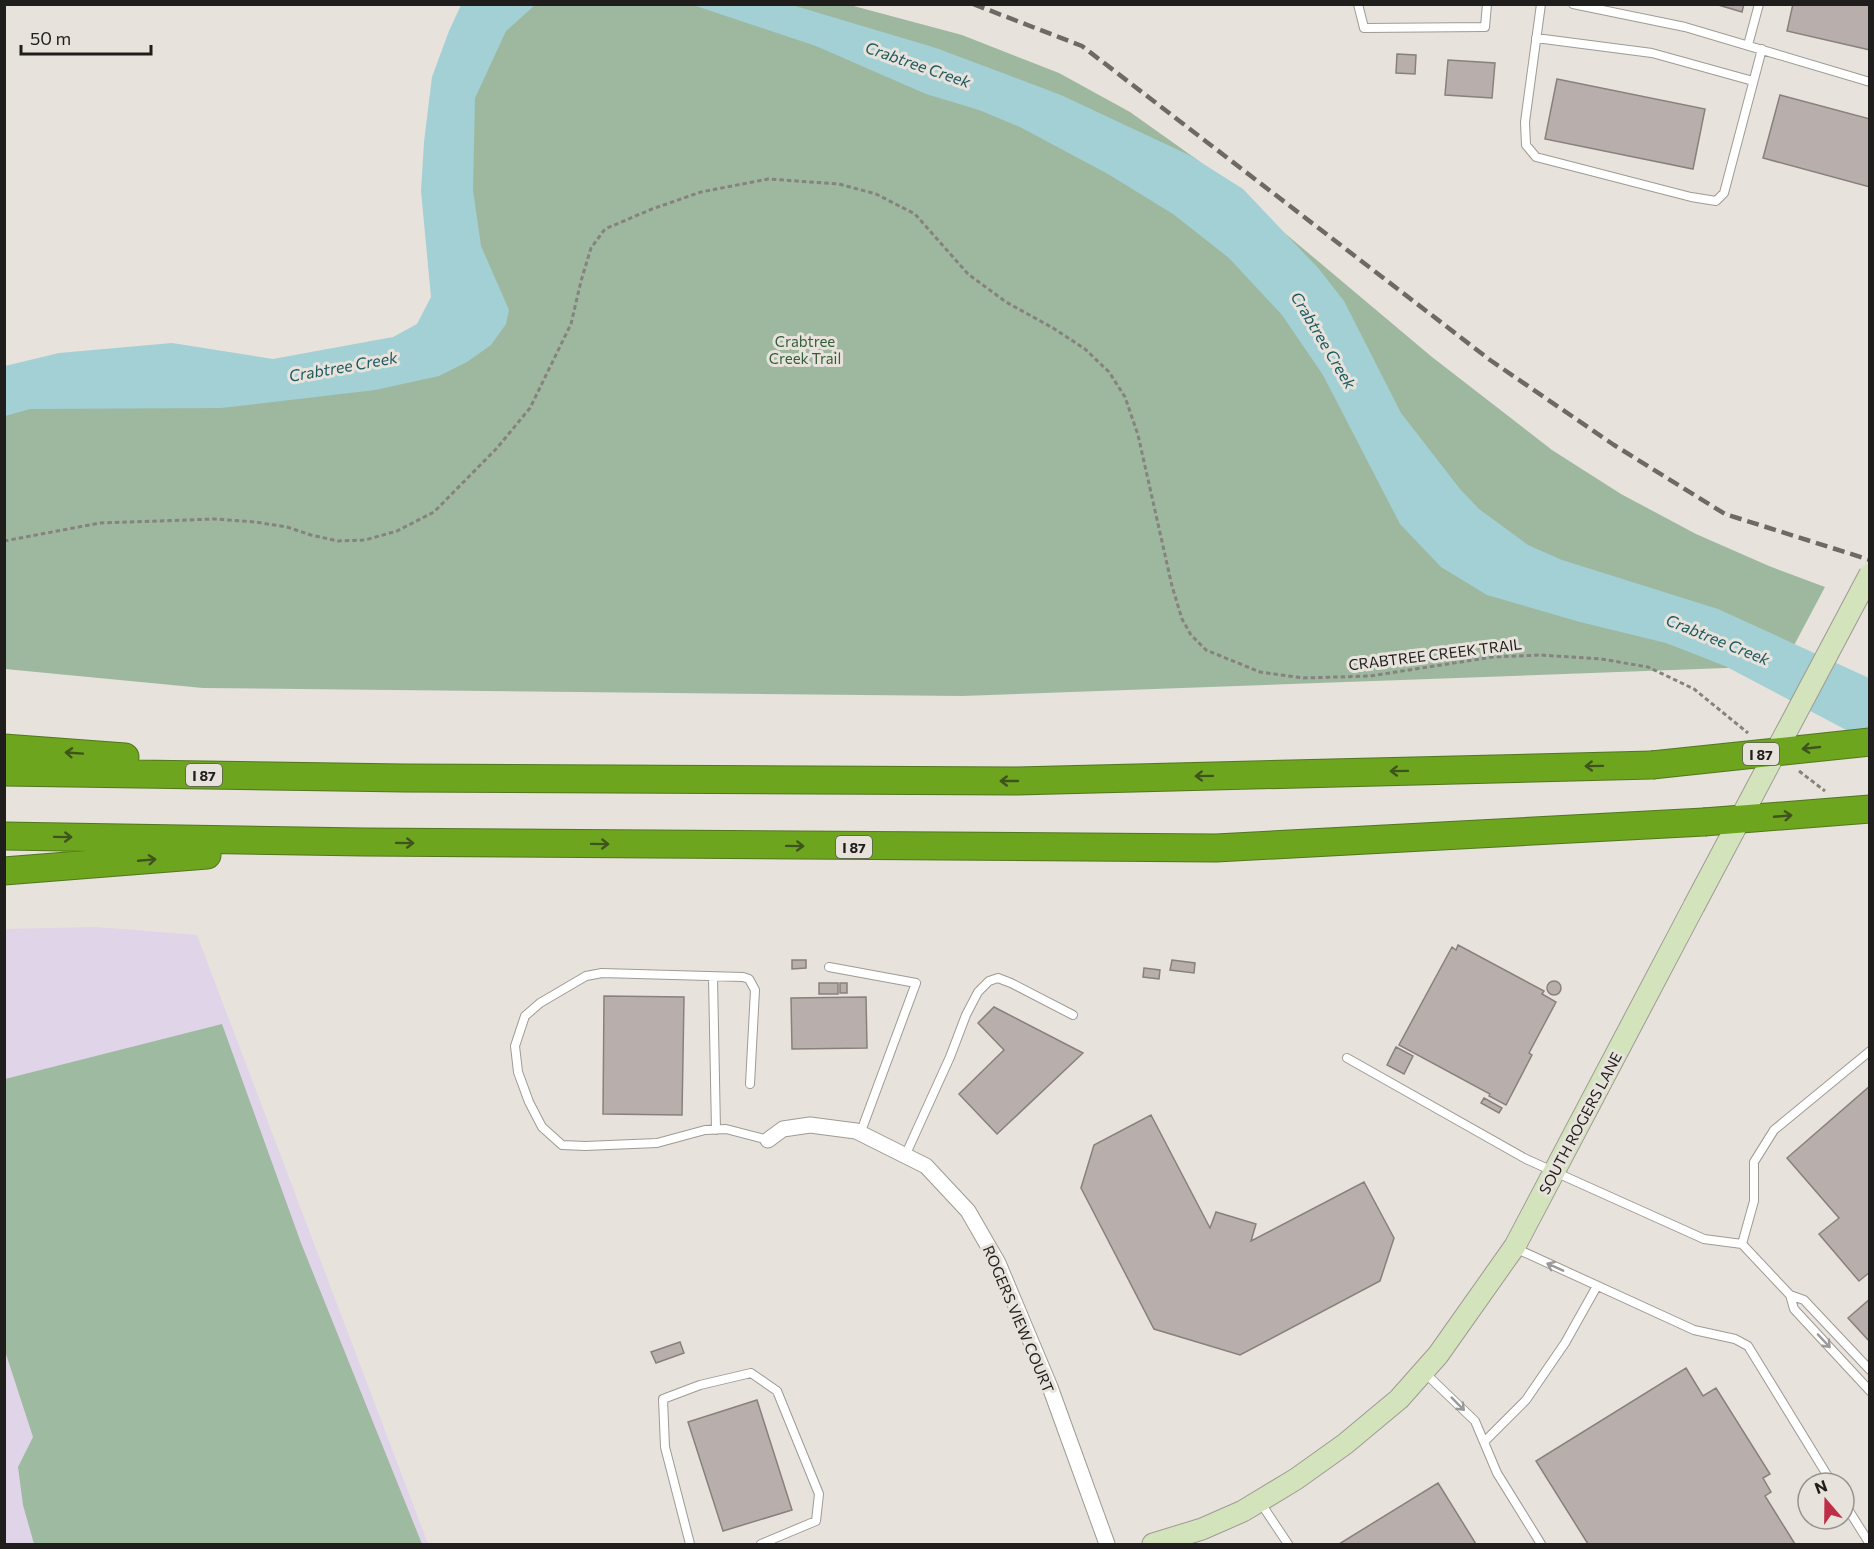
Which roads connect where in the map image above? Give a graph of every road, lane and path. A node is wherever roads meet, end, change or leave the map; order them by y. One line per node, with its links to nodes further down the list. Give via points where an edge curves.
1 (1358, 4): 2 (lane, via 1364,28 1485,27)
2 (1487, 4)
3 (1541, 4): 6 (lane)
4 (1574, 4): 7 (lane)
5 (1759, 4): 7 (lane)
6 (1536, 38): 9 (lane, via 1652,53); 9 (lane, via 1525,122 1526,145 1536,157 1691,197 1716,201 1724,193)
7 (1748, 45): 8 (lane)
8 (1762, 49): 9 (lane); 10 (lane)
9 (1754, 81)
10 (1869, 82)
11 (4, 541): 13 (path, CRABTREE CREEK TRAIL, via 100,523 215,519 287,527 338,541 365,540 398,531 434,512 530,408 571,324 591,248 605,229 701,192 768,180 839,184 876,194 915,214 968,274 1006,302 1085,349 1109,372 1125,397 1138,435 1182,619 1206,650 1260,672 1303,678 1370,676 1493,657 1601,659 1648,667 1694,689)
12 (1869, 573): 34 (street, SOUTH ROGERS LANE, bridge)
13 (1749, 733)
14 (1869, 742): 18 (highway, I 87, one-way to 18, bridge, via 1652,765 1017,781)
15 (4, 748): 18 (highway, one-way to 15)
16 (1795, 768): 19 (path)
17 (4, 772): 18 (highway, I 87)
18 (404, 778)
19 (1832, 796)
20 (1869, 809): 22 (highway, I 87, one-way to 20, bridge, via 1216,848 1704,822)
21 (4, 836): 22 (highway, I 87, one-way to 22)
22 (363, 842): 23 (highway, one-way to 22)
23 (4, 871)
24 (829, 967): 31 (lane, via 916,982)
25 (713, 977): 29 (lane, via 749,979 755,990); 30 (lane); 30 (lane, via 602,973 586,976 525,1016 515,1046 518,1072 529,1102 542,1127 562,1145 657,1143)
26 (1073, 1015): 33 (lane, via 1011,982 998,978 989,981 966,1015)
27 (1869, 1051): 35 (lane, via 1774,1130 1754,1162 1754,1201)
28 (1347, 1058): 34 (lane)
29 (750, 1083)
30 (716, 1130): 32 (lane)
31 (860, 1134): 32 (street, ROGERS VIEW COURT, via 810,1125 783,1130); 33 (street, ROGERS VIEW COURT)
32 (768, 1140)
33 (905, 1156): 50 (street, ROGERS VIEW COURT, via 926,1167 968,1211 998,1263 1050,1387)
34 (1554, 1172): 35 (lane, via 1704,1239); 36 (street, SOUTH ROGERS LANE)
35 (1742, 1244): 38 (lane)
36 (1514, 1247): 37 (lane, one-way to 36); 40 (street, SOUTH ROGERS LANE)
37 (1598, 1286): 42 (lane, via 1526,1400); 43 (lane, via 1695,1330 1748,1346)
38 (1790, 1295): 39 (lane, via 1804,1300); 41 (lane, one-way to 41, via 1794,1309)
39 (1869, 1370)
40 (1424, 1372): 42 (lane, one-way to 42, via 1475,1421); 44 (street, SOUTH ROGERS LANE, via 1400,1399 1345,1444)
41 (1869, 1390)
42 (1484, 1442): 53 (lane, via 1497,1473)
43 (1825, 1471)
44 (1259, 1501): 46 (street, SOUTH ROGERS LANE); 52 (lane)
45 (1856, 1523): 47 (lane)
46 (1178, 1541): 51 (street, SOUTH ROGERS LANE)
47 (1869, 1544)
48 (690, 1545): 49 (lane, via 665,1447 663,1399 700,1385 752,1373 777,1391 819,1494 816,1521)
49 (761, 1545)
50 (1107, 1545)
51 (1152, 1545)
52 (1288, 1545)
53 (1541, 1545)

